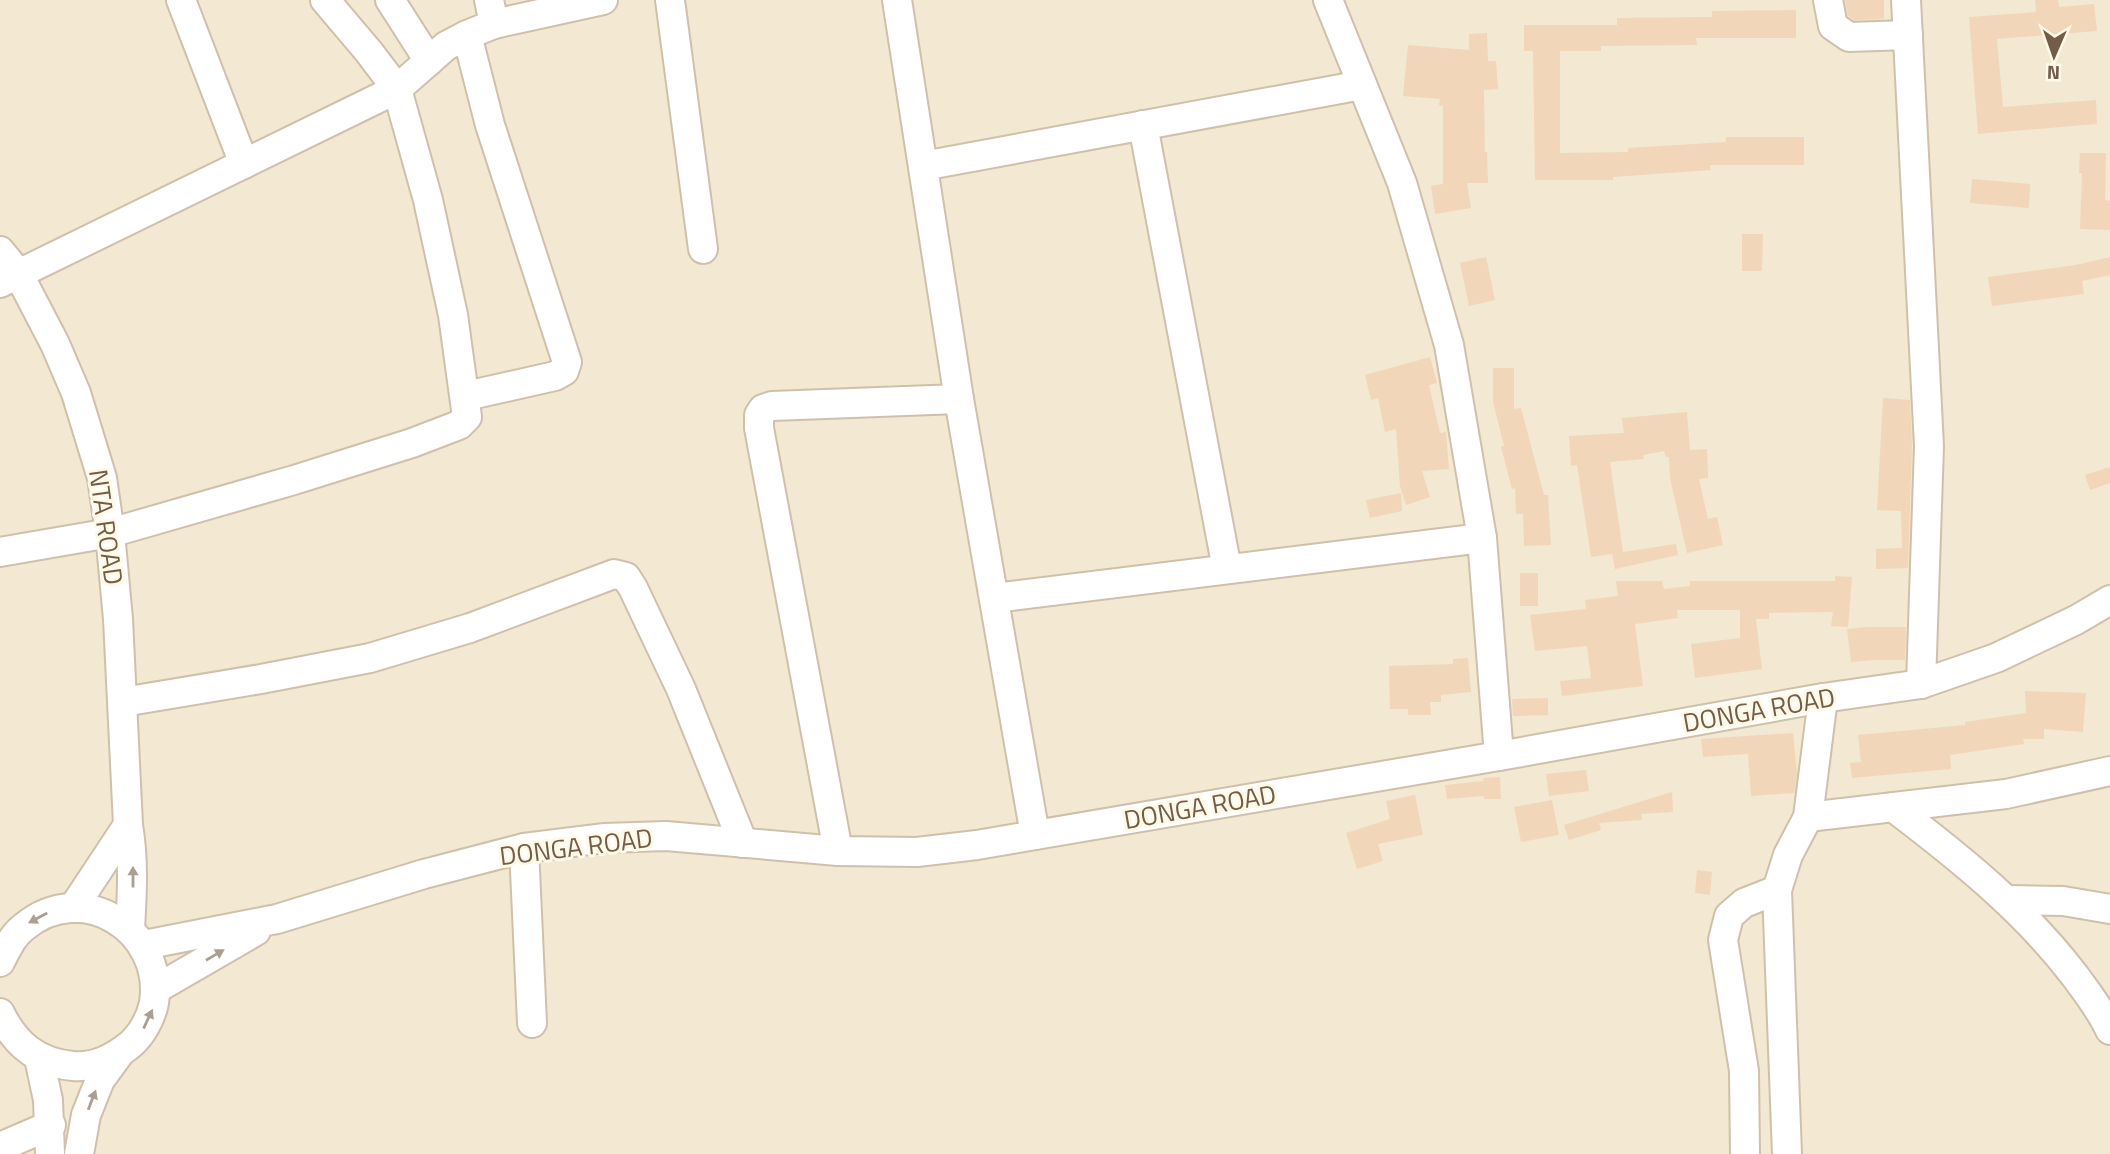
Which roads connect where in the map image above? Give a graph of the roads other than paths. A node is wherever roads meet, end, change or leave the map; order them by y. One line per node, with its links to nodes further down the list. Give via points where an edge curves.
1 (181, 0): 17 (street)
2 (326, 0): 15 (street)
3 (390, 0): 13 (street)
4 (603, 0): 10 (street)
5 (670, 0): 19 (street)
6 (897, 0): 18 (street)
7 (1328, 0): 14 (street)
8 (1828, 0): 12 (street, via 1833,26 1849,37)
9 (1906, 0): 12 (street)
10 (491, 12): 11 (street)
11 (467, 34): 13 (street); 22 (street, via 489,125 567,362 564,371 555,376)
12 (1908, 35): 30 (street, via 1928,446)
13 (429, 61): 15 (street)
14 (1363, 85): 16 (street); 25 (street, via 1402,183 1450,345)
15 (397, 89): 17 (street); 22 (street, via 428,200)
16 (1143, 125): 18 (street); 27 (street)
17 (244, 164): 21 (street)
18 (923, 166): 23 (street)
19 (703, 249)
20 (0, 251): 21 (street, NTA ROAD)
21 (9, 278): 24 (street, NTA ROAD, via 55,344 76,393 102,478)
22 (466, 396): 24 (street, via 467,417 447,430)
23 (959, 400): 28 (street); 41 (street, via 772,406 759,415)
24 (110, 533): 26 (street); 32 (street, NTA ROAD)
25 (1482, 538): 27 (street); 33 (street)
26 (0, 552)
27 (1227, 569): 28 (street)
28 (995, 598): 38 (street)
29 (2110, 600): 30 (street, DONGA ROAD, via 1996,658)
30 (1921, 684): 31 (street, DONGA ROAD)
31 (1823, 698): 33 (street, DONGA ROAD); 36 (street)
32 (123, 702): 37 (street, NTA ROAD); 39 (street, via 370,658 470,628 614,574 626,577 633,588 681,689)
33 (1499, 756): 38 (street, DONGA ROAD)
34 (2110, 771): 35 (street, via 2007,794)
35 (1893, 807): 36 (street); 43 (street)
36 (1808, 817): 42 (street, via 1788,855)
37 (128, 825): 44 (street); 47 (street, NTA ROAD, one-way to 37)
38 (1035, 835): 41 (street, DONGA ROAD, via 917,852)
39 (743, 844): 40 (street, DONGA ROAD, via 666,836); 41 (street, DONGA ROAD)
40 (524, 848): 46 (street, DONGA ROAD); 51 (street)
41 (838, 851)
42 (1777, 890): 59 (street, via 1744,903 1729,916 1723,940 1744,1071); 60 (street)
43 (2007, 900): 45 (street, via 2063,901); 52 (street, via 2052,946 2102,1012)
44 (73, 908): 47 (street, via 113,917); 48 (street, one-way to 48, via 38,917)
45 (2110, 909)
46 (277, 919): 47 (street); 49 (street, one-way to 46)
47 (137, 937): 49 (street, via 153,966)
48 (4, 948)
49 (156, 989): 53 (street, one-way to 49, via 146,1026)
50 (0, 1013): 54 (street, via 8,1030)
51 (532, 1023)
52 (2110, 1030)
53 (120, 1054): 54 (street, via 80,1067); 58 (street, one-way to 53, via 86,1115 100,1080)
54 (39, 1058): 55 (street)
55 (51, 1125): 56 (street); 57 (street)
56 (0, 1147)
57 (50, 1154)
58 (79, 1154)
59 (1745, 1154)
60 (1787, 1154)

